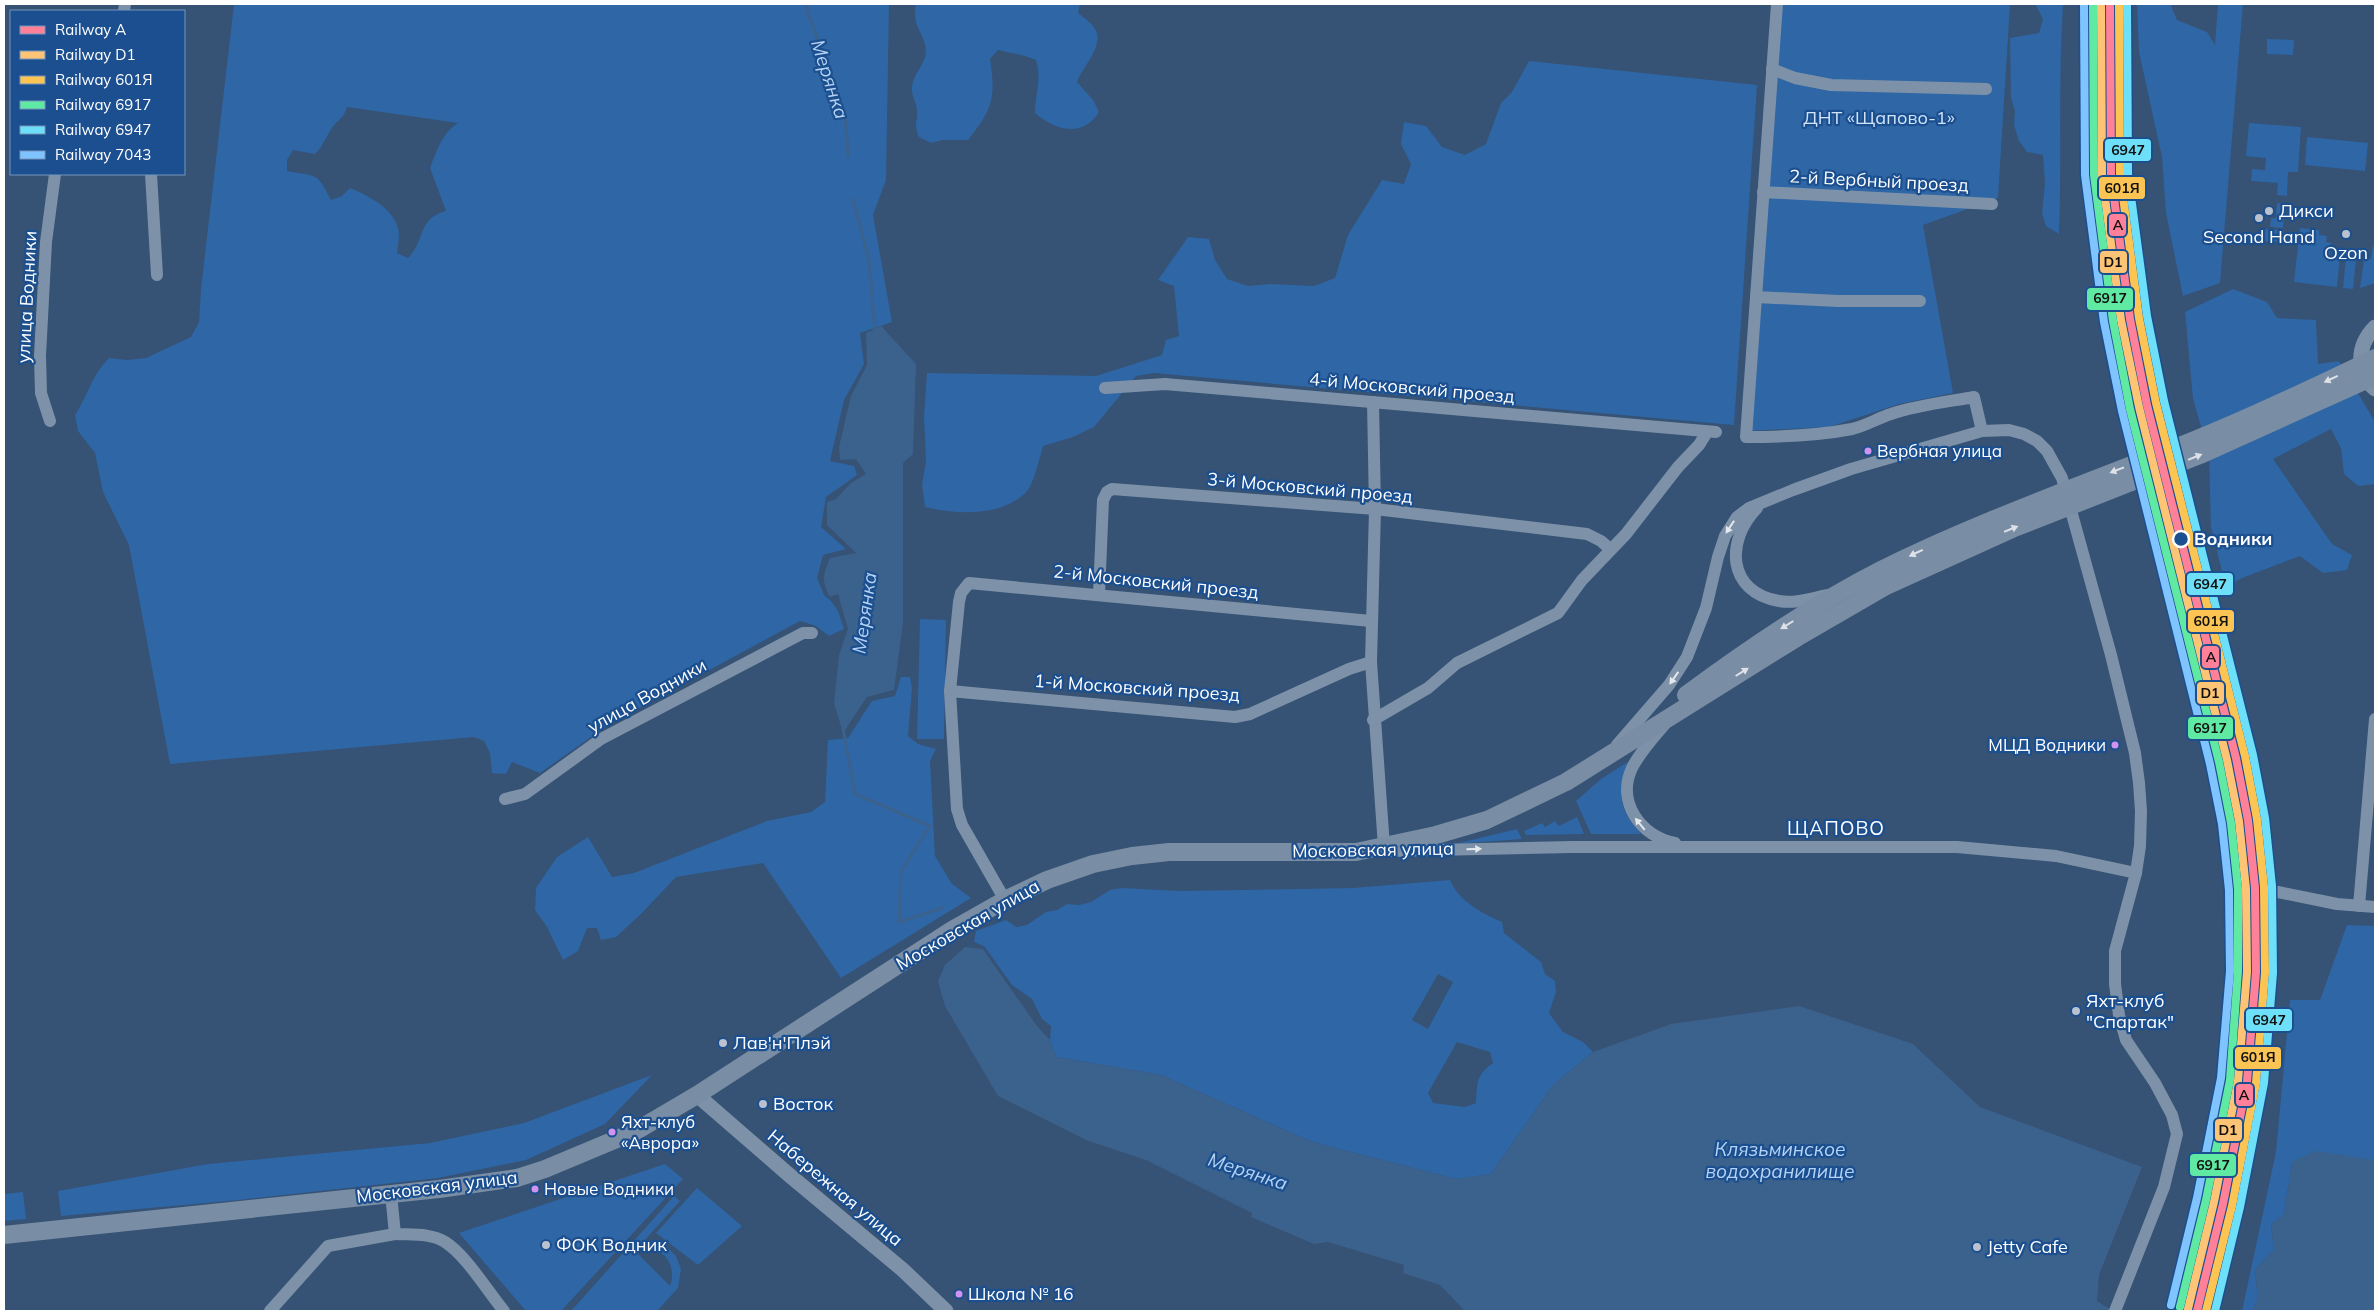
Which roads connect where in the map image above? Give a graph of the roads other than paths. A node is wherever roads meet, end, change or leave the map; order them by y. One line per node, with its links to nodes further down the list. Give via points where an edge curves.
1 (1777, 4): 2 (street)
2 (1772, 69): 3 (street, via 1795,78 1831,85); 6 (street)
3 (1986, 89)
4 (55, 175): 17 (street, улица Водники, via 46,242 40,356 41,393)
5 (150, 175): 8 (street)
6 (1763, 192): 7 (street, 2-й Вербный проезд); 9 (street)
7 (1992, 204)
8 (157, 275)
9 (1756, 296): 10 (street); 18 (street, via 1746,437 1827,433 1855,428 1919,406 1974,397)
10 (1920, 301)
11 (2375, 328): 15 (street, via 2365,340 2360,356 2365,376)
12 (2375, 358): 21 (main road, one-way to 21)
13 (2375, 376): 21 (main road, one-way to 13, via 2200,455)
14 (1105, 388): 16 (street, 4-й Московский проезд, via 1165,384)
15 (2375, 388)
16 (1373, 402): 20 (street); 22 (street, 4-й Московский проезд, via 1711,432)
17 (50, 421)
18 (1982, 431): 19 (street, via 1860,467); 38 (street, via 2009,430 2037,441 2047,451 2062,478 2135,753 2141,810)
19 (1769, 500): 23 (street, via 1751,515 1736,544 1736,564 1745,583 1762,596 1781,602); 32 (street, one-way to 32, via 1749,508 1730,527 1720,546 1706,608 1687,657 1669,685)
20 (1375, 509): 22 (street, 3-й Московский проезд, via 1587,534 1601,540); 24 (street, 3-й Московский проезд, via 1112,489 1103,500); 25 (street)
21 (1963, 541): 23 (main road, one-way to 23, via 1879,571); 29 (main road, one-way to 21, via 1850,605)
22 (1610, 549): 31 (street, via 1558,613 1457,663 1428,688)
23 (1844, 591): 32 (main road, one-way to 32, via 1753,646)
24 (1099, 594): 25 (street, 2-й Московский проезд); 28 (street, 2-й Московский проезд, via 971,582 961,593)
25 (1371, 621): 27 (street)
26 (812, 633): 34 (street, улица Водники, via 803,633 601,739 525,794)
27 (1370, 662): 28 (street, 1-й Московский проезд, via 1250,714 1235,717); 31 (street)
28 (950, 691): 40 (street, via 957,809 962,825)
29 (1671, 716): 33 (main road); 36 (street, one-way to 29, via 1666,842 1651,835 1638,823 1631,810 1628,782 1632,769)
30 (2375, 719): 41 (street)
31 (1373, 720): 35 (street)
32 (1614, 748): 33 (main road)
33 (1598, 762): 35 (main road, via 1538,797 1487,820)
34 (505, 799)
35 (1384, 847): 37 (main road)
36 (1700, 848): 37 (street, Московская улица, one-way to 36); 38 (street, Московская улица, via 1975,848 2056,856)
37 (1356, 852): 40 (main road, Московская улица, via 1204,850 1132,856 1093,864 1047,880)
38 (2136, 873): 50 (street, via 2115,951 2114,984 2126,1040 2172,1115 2176,1134 2164,1187)
39 (2278, 892): 41 (street)
40 (1005, 900): 43 (main road, Московская улица)
41 (2359, 906): 42 (street)
42 (2375, 907)
43 (697, 1094): 44 (main road, Московская улица, via 636,1131 545,1169 517,1178); 49 (street, Набережная улица, via 908,1274)
44 (391, 1194): 45 (street); 46 (main road, Московская улица)
45 (395, 1234): 47 (street, via 328,1246); 48 (street, via 424,1235 445,1242 460,1255)
46 (4, 1235)
47 (270, 1311)
48 (504, 1311)
49 (946, 1311)
50 (2115, 1311)

